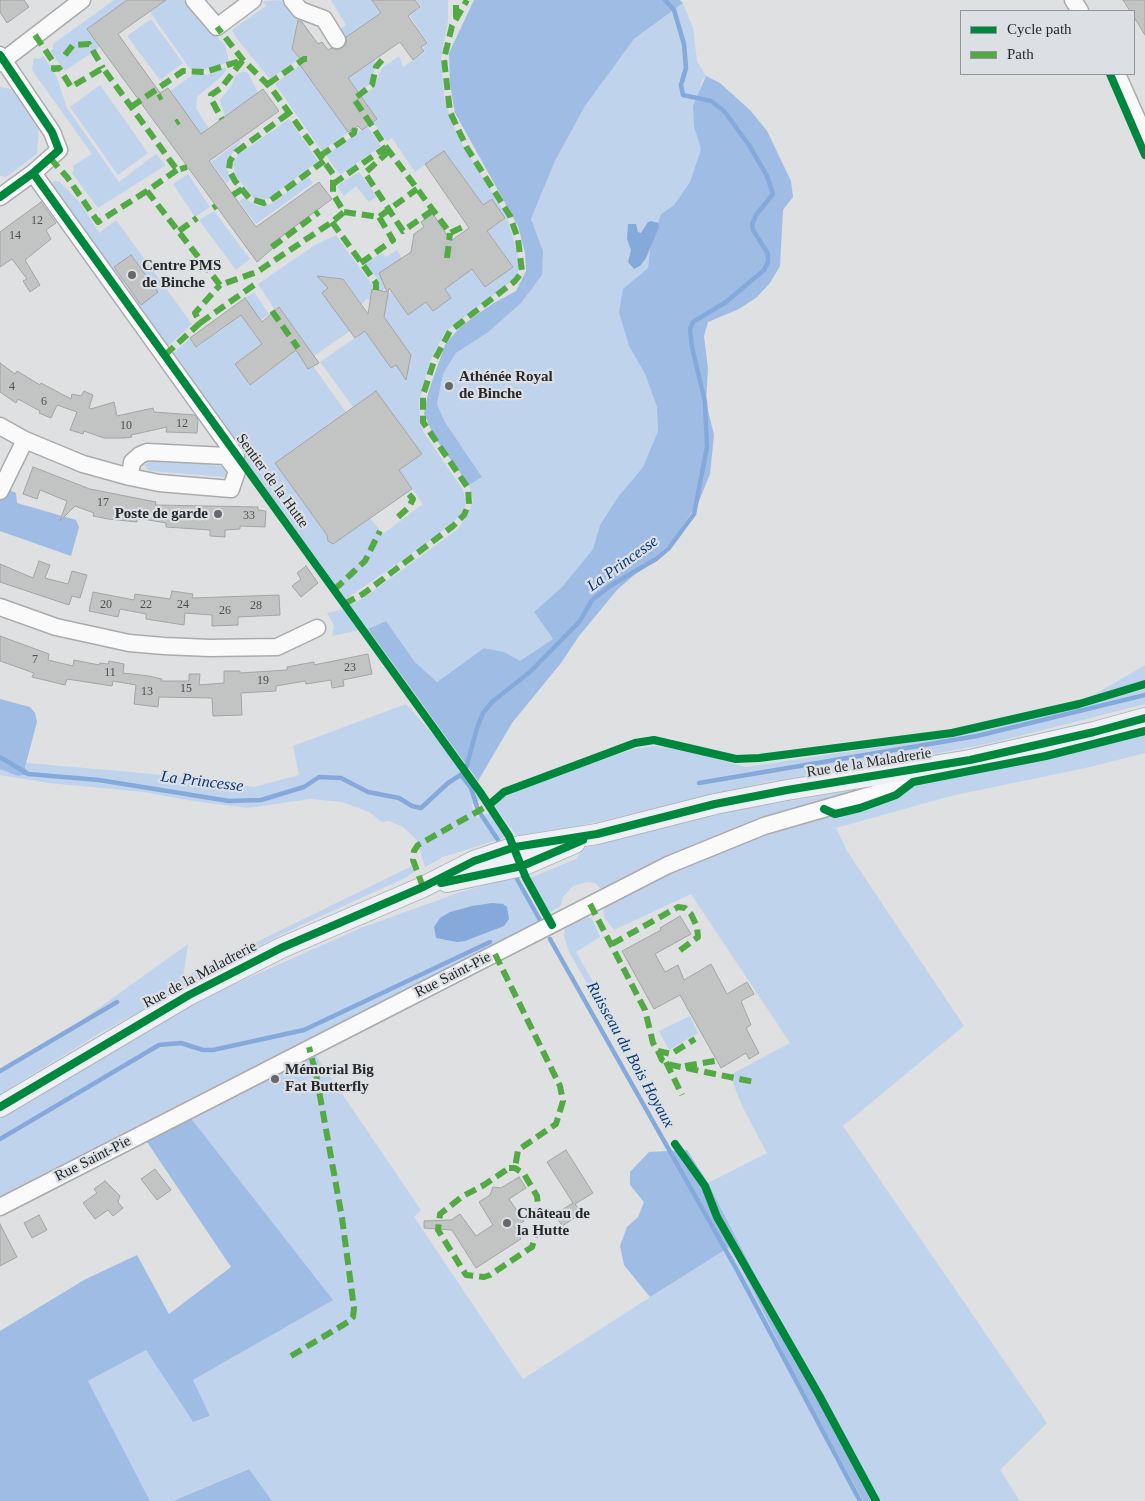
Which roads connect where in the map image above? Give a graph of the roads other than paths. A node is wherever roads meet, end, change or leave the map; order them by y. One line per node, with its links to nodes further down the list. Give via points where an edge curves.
1 (82, 0): 6 (street)
2 (194, 0): 3 (street, via 217,27)
3 (253, 0)
4 (292, 0): 5 (street, via 300,10 324,19)
5 (337, 40)
6 (1, 59): 9 (street, via 28,94 57,142 59,150)
7 (1117, 75): 8 (street)
8 (1145, 137)
9 (33, 173): 10 (street); 13 (street, Sentier de la Hutte)
10 (0, 197)
11 (0, 426): 12 (street)
12 (25, 440): 14 (street, via 83,464); 15 (street)
13 (236, 456)
14 (130, 477): 14 (street, via 184,486 231,488 237,471 226,456 147,452 132,462)
15 (0, 491)
16 (0, 607): 17 (street, via 56,627 129,643 164,646 277,647)
17 (317, 628)
18 (1145, 718): 19 (main road, Rue de la Maladrerie, via 1030,747)
19 (916, 770): 20 (main road, Rue de la Maladrerie, via 715,804 597,834 515,846 474,861 423,887 281,948 189,995); 21 (street, Rue Saint-Pie, via 875,794 764,826 710,846 590,904)
20 (0, 1107)
21 (0, 1207)

